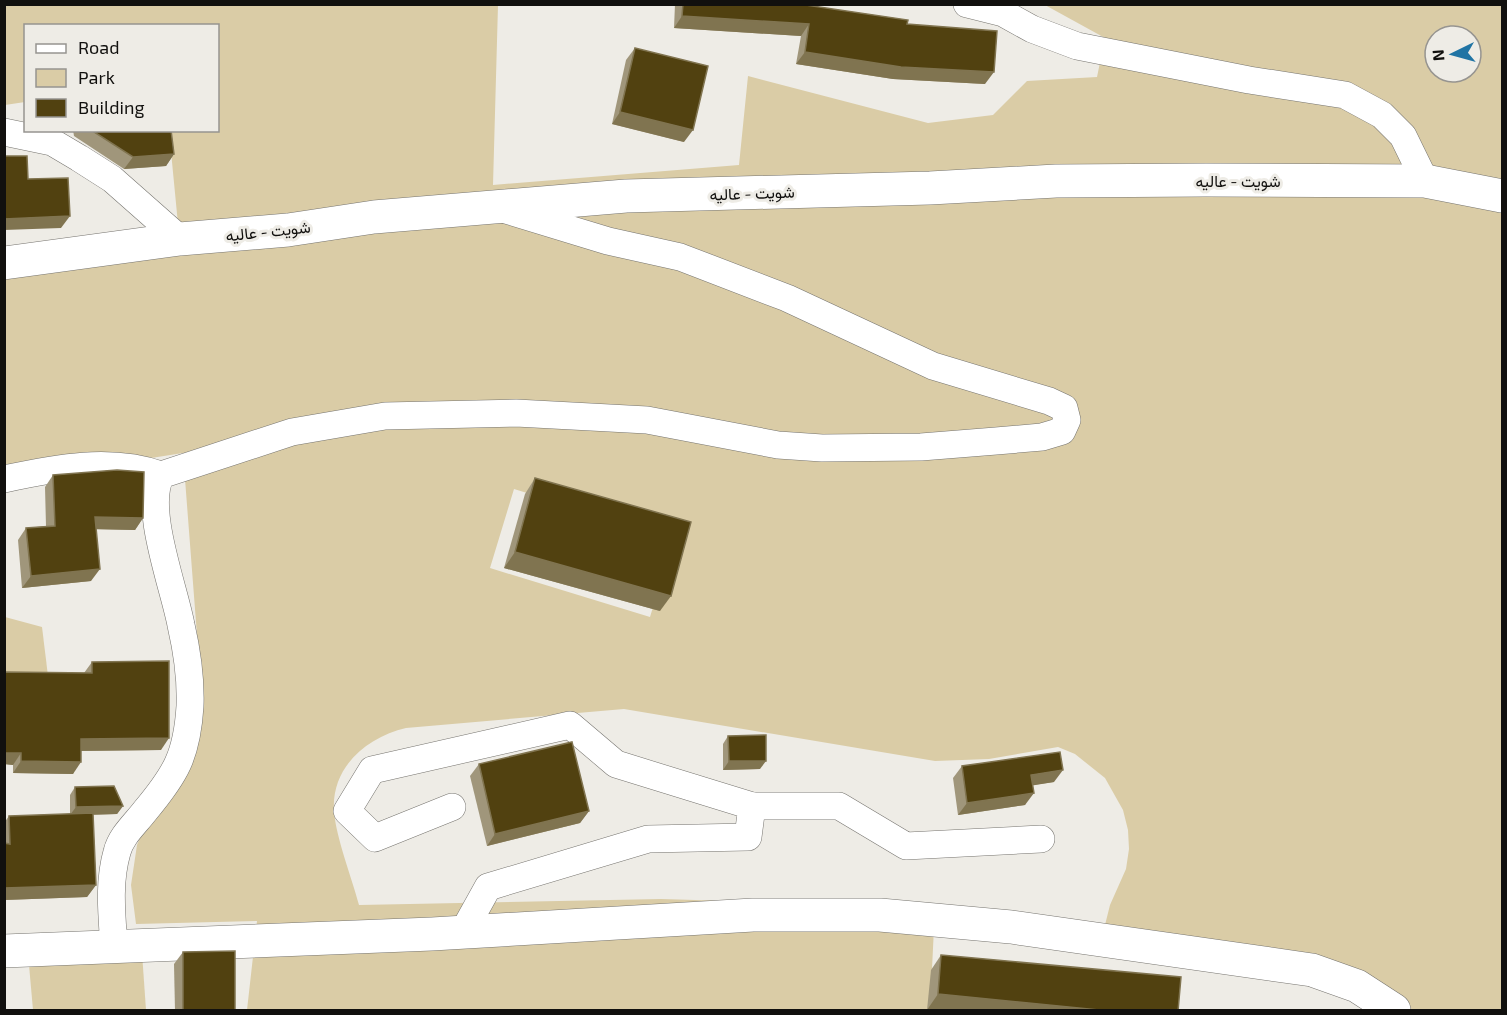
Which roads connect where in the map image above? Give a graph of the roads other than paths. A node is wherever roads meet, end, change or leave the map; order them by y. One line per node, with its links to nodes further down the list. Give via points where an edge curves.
1 (967, 4): 3 (street, via 1003,13 1077,46 1345,95 1382,115 1403,136)
2 (4, 132): 6 (street, via 52,142 112,179)
3 (1425, 181): 4 (street, شويت - عاليه); 5 (street, شويت - عاليه, via 1056,181 626,196)
4 (1503, 196)
5 (496, 207): 6 (street, شويت - عاليه); 8 (street, via 715,269 933,366 1049,400 1064,408 1067,420 1062,431 1042,437 921,447 822,448 778,445 647,420 590,415 385,416 292,432)
6 (180, 239): 7 (street, شويت - عاليه)
7 (4, 263)
8 (161, 475): 9 (street, via 125,465 93,465); 14 (street, via 155,486 158,532 189,664 190,704 181,761 117,851 112,879)
9 (4, 480)
10 (752, 806): 11 (street, via 616,764 570,725 372,770 347,811 375,838); 12 (street, via 839,806 906,846); 13 (street, via 747,837 648,839 488,887)
11 (452, 807)
12 (1041, 839)
13 (463, 932): 14 (street); 16 (street, via 753,915 880,915 1011,927 1312,970 1357,986)
14 (114, 947): 15 (street)
15 (4, 951)
16 (1394, 1011)

